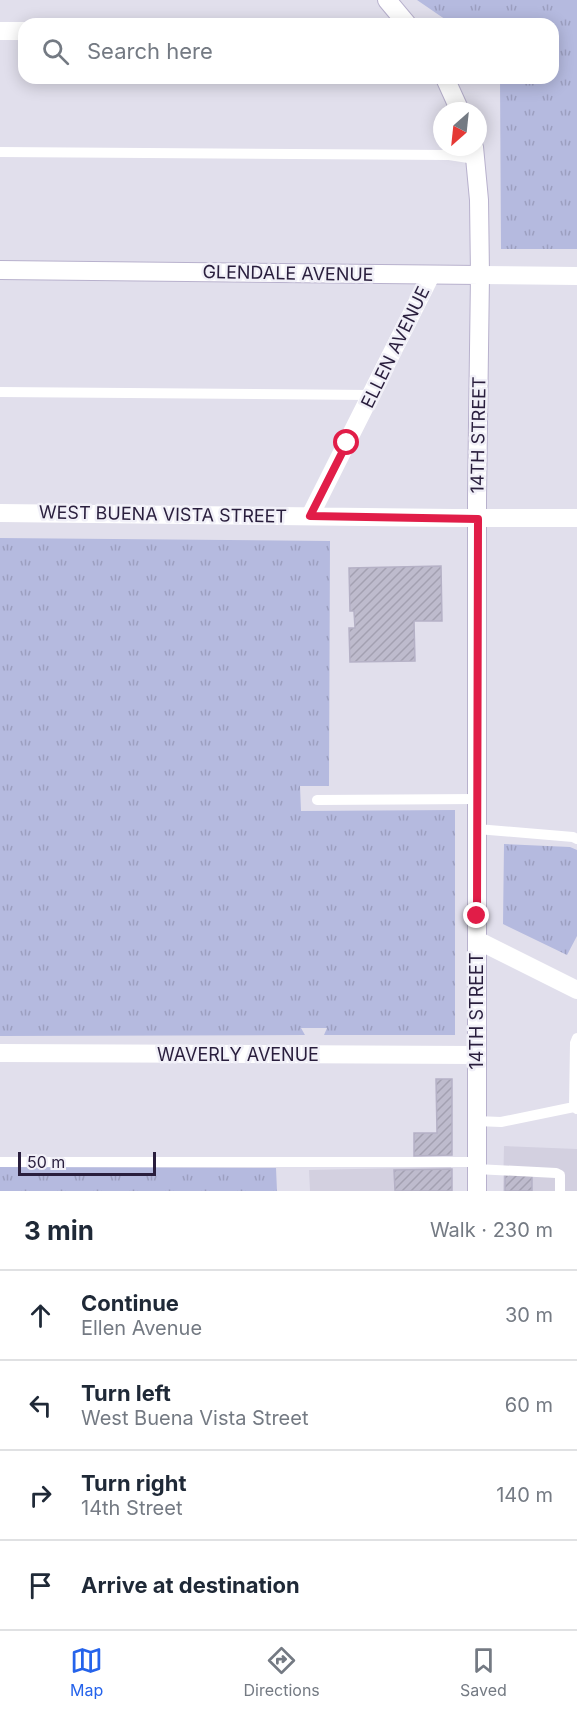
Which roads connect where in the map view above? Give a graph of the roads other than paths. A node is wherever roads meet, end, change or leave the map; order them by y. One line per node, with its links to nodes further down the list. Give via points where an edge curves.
1 (387, 0): 2 (street)
2 (401, 18)
3 (0, 31): 4 (street)
4 (18, 31)
5 (448, 84): 6 (street)
6 (456, 102)
7 (0, 152): 8 (lane)
8 (433, 155)
9 (474, 156): 12 (street, 14TH STREET)
10 (0, 270): 11 (street, GLENDALE AVENUE)
11 (430, 275): 12 (street, GLENDALE AVENUE); 15 (street, ELLEN AVENUE)
12 (480, 275): 13 (street, GLENDALE AVENUE); 19 (street, 14TH STREET)
13 (577, 276)
14 (0, 392): 15 (lane)
15 (372, 395): 17 (street, ELLEN AVENUE)
16 (0, 513): 17 (street, WEST BUENA VISTA STREET)
17 (310, 516): 19 (street, WEST BUENA VISTA STREET)
18 (577, 518): 19 (street, WEST BUENA VISTA STREET)
19 (478, 519): 20 (street, 14TH STREET)
20 (477, 799): 21 (lane); 22 (street, 14TH STREET)
21 (317, 800)
22 (477, 829): 23 (lane); 24 (street, 14TH STREET)
23 (577, 839)
24 (477, 940): 25 (street); 28 (street, 14TH STREET)
25 (577, 990)
26 (577, 1038): 29 (lane)
27 (0, 1053): 28 (street, WAVERLY AVENUE)
28 (476, 1054): 30 (street, 14TH STREET)
29 (575, 1108): 30 (lane, via 501,1122)
30 (476, 1121): 32 (street, 14TH STREET)
31 (0, 1162): 32 (lane)
32 (476, 1166): 33 (street, 14TH STREET); 34 (lane, via 556,1173 560,1175)
33 (477, 1191)
34 (560, 1191)

